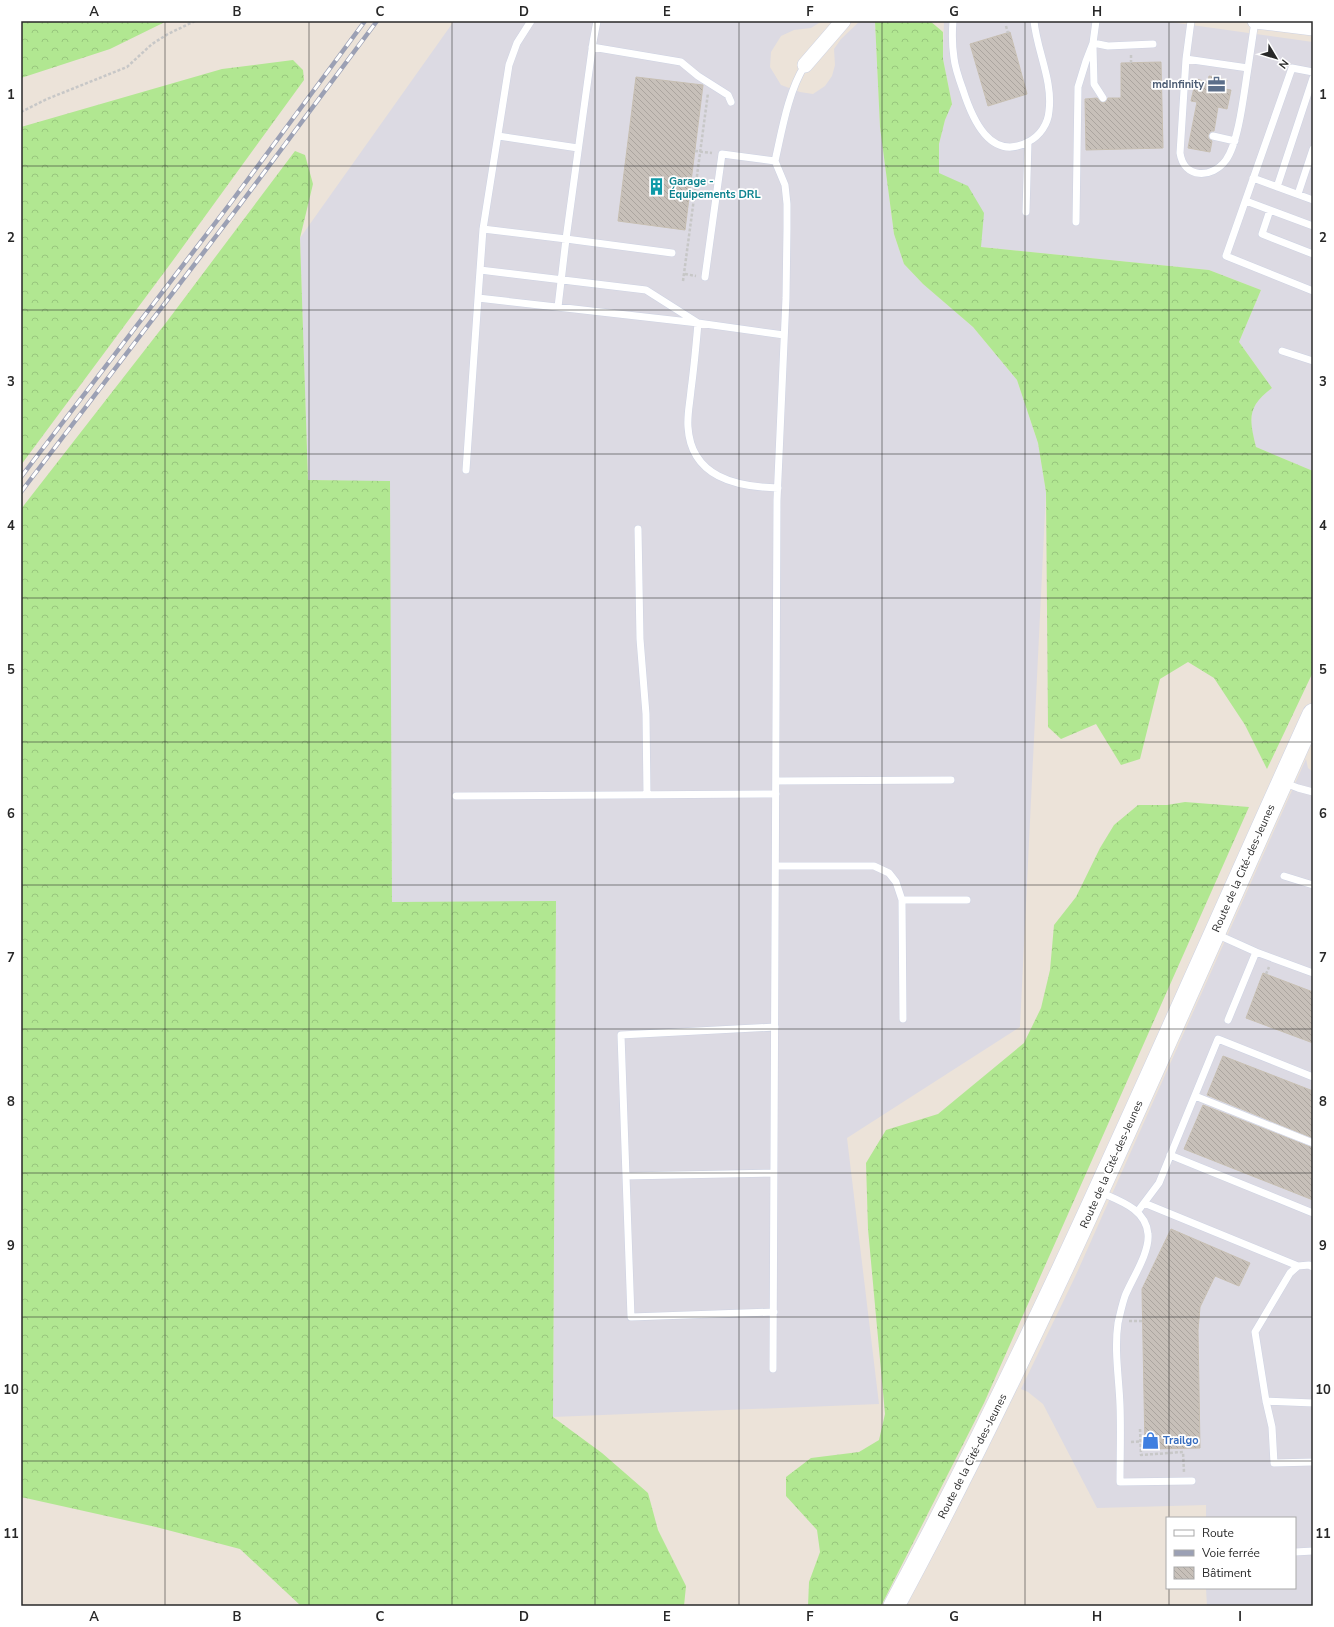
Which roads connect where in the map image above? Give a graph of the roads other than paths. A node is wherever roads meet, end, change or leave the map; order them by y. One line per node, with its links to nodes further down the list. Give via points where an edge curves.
1 (531, 21): 20 (lane, via 517,43 510,65)
2 (597, 21): 12 (lane)
3 (843, 21): 14 (street)
4 (952, 21): 23 (lane, via 954,59 974,120 983,133 996,144 1011,147)
5 (1034, 21): 23 (lane, via 1050,100 1046,124)
6 (1096, 21): 10 (lane)
7 (1191, 21): 13 (lane)
8 (1255, 21): 9 (street); 15 (lane)
9 (1313, 28)
10 (1093, 43): 11 (lane, via 1108,46); 18 (lane, via 1094,84); 34 (lane, via 1078,87)
11 (1153, 44)
12 (592, 47): 19 (lane, via 681,62 728,95); 24 (lane)
13 (1186, 59): 15 (lane); 22 (lane, via 1180,153 1184,165 1197,173 1213,172 1226,160)
14 (805, 65): 26 (lane, via 796,81)
15 (1248, 68): 22 (lane)
16 (1313, 72): 27 (lane, via 1292,68)
17 (1313, 78): 28 (lane)
18 (1102, 98)
19 (730, 102)
20 (498, 136): 24 (lane); 36 (lane)
21 (1213, 136): 22 (lane)
22 (1235, 141)
23 (1028, 142): 33 (lane)
24 (578, 148): 37 (lane)
25 (1313, 149): 29 (lane)
26 (775, 161): 41 (lane, via 722,154); 47 (lane, via 784,185 787,204)
27 (1253, 178): 28 (lane); 31 (lane)
28 (1277, 187): 29 (lane)
29 (1298, 194): 30 (lane)
30 (1313, 200)
31 (1246, 201): 32 (lane); 43 (lane, via 1226,256)
32 (1270, 210): 35 (lane); 39 (lane, via 1262,234)
33 (1026, 212)
34 (1076, 222)
35 (1313, 226)
36 (483, 229): 37 (lane); 40 (lane)
37 (566, 239): 38 (lane); 42 (lane)
38 (672, 253)
39 (1313, 254)
40 (480, 270): 42 (lane); 44 (lane)
41 (704, 277)
42 (561, 280): 45 (lane); 46 (lane, via 646,290)
43 (1313, 291)
44 (478, 298): 45 (lane); 50 (lane)
45 (558, 307): 46 (lane)
46 (698, 323): 47 (lane); 51 (lane, via 687,426 691,446 700,462 717,476 755,487)
47 (784, 335): 51 (lane)
48 (1282, 351): 49 (lane)
49 (1313, 361)
50 (466, 470)
51 (778, 488): 55 (lane)
52 (638, 530): 59 (lane)
53 (1313, 714): 56 (main road, Route de la Cité-des-Jeunes)
54 (951, 780): 55 (lane)
55 (776, 781): 58 (lane)
56 (1282, 782): 57 (lane); 66 (main road, Route de la Cité-des-Jeunes)
57 (1313, 792)
58 (776, 794): 59 (lane); 61 (lane)
59 (647, 795): 60 (lane)
60 (456, 796)
61 (776, 866): 64 (lane, via 874,866 889,874 896,882); 71 (lane)
62 (1284, 876): 63 (lane)
63 (1313, 885)
64 (902, 900): 65 (lane); 69 (lane)
65 (967, 900)
66 (1214, 933): 67 (lane); 78 (main road, Route de la Cité-des-Jeunes)
67 (1256, 952): 68 (lane); 70 (lane)
68 (1313, 973)
69 (903, 1019)
70 (1228, 1020)
71 (775, 1027): 76 (lane); 77 (lane, via 621,1035)
72 (1313, 1077): 73 (lane, via 1218,1038)
73 (1195, 1096): 74 (lane); 75 (lane)
74 (1313, 1143)
75 (1170, 1155): 79 (lane, via 1159,1183); 81 (lane)
76 (774, 1173): 77 (lane); 84 (lane)
77 (626, 1176): 84 (lane, via 631,1317)
78 (1098, 1191): 80 (lane); 92 (main road, Route de la Cité-des-Jeunes, via 990,1421)
79 (1144, 1203): 80 (lane); 82 (lane)
80 (1138, 1211): 89 (lane, via 1145,1223 1147,1244 1120,1311 1117,1342 1120,1482)
81 (1313, 1213)
82 (1298, 1266): 83 (lane); 86 (lane, via 1290,1273 1255,1332)
83 (1313, 1267)
84 (774, 1312): 85 (lane)
85 (773, 1369)
86 (1266, 1401): 87 (lane); 88 (lane, via 1272,1427 1274,1464)
87 (1313, 1403)
88 (1313, 1462)
89 (1192, 1481)
90 (1313, 1551): 91 (lane)
91 (1296, 1552)
92 (894, 1606)

